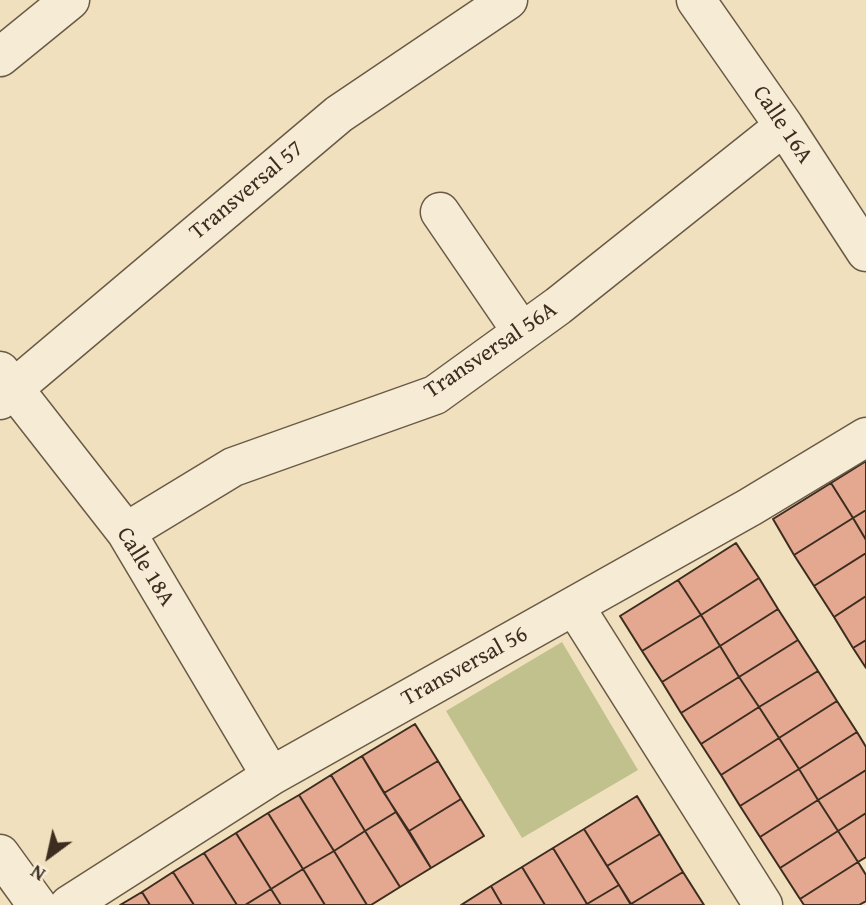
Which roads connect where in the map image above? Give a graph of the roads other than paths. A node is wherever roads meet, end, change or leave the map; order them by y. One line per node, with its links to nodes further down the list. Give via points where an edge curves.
1 (508, 0): 9 (street, Transversal 57, via 339,114)
2 (696, 0): 5 (street, Calle 16A)
3 (63, 2): 4 (street)
4 (0, 57)
5 (784, 126): 7 (street, Calle 16A); 8 (street, Transversal 56A)
6 (440, 212): 8 (street)
7 (866, 252)
8 (522, 332): 11 (street, Transversal 56A, via 435,395 233,467)
9 (4, 386): 11 (street, Calle 18A)
10 (866, 437): 12 (street, Transversal 56)
11 (126, 532): 13 (street, Calle 18A)
12 (575, 607): 13 (street, Transversal 56); 17 (street)
13 (271, 776): 16 (street, Transversal 56)
14 (0, 854): 15 (street)
15 (37, 905)
16 (69, 905)
17 (763, 905)

